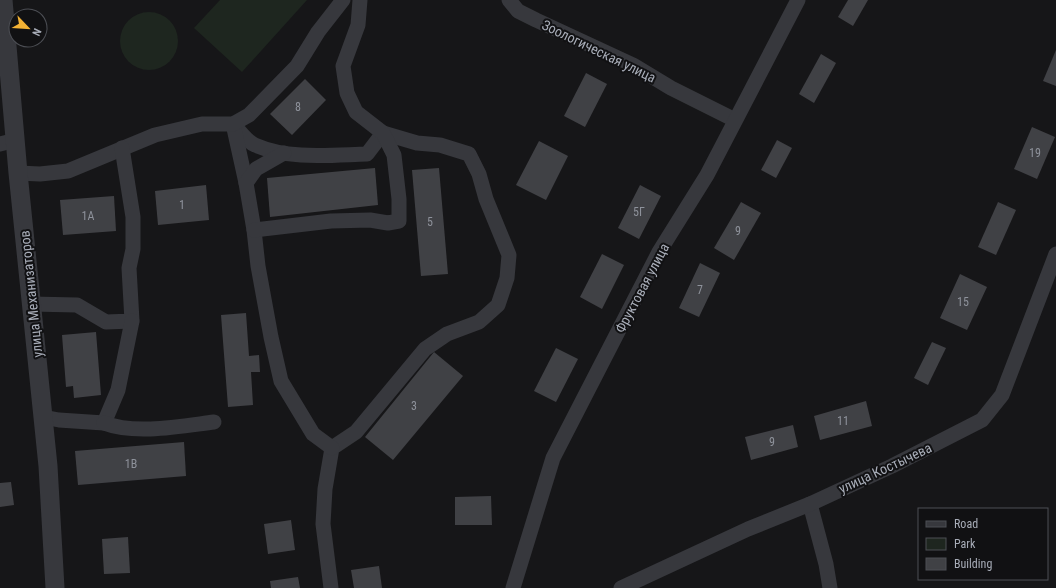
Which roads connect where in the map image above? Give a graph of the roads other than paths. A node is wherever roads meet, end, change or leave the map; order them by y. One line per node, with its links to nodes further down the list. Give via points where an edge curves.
1 (3, 0): 9 (street, улица Механизаторов)
2 (343, 0): 7 (street, via 318,32 297,66 249,115)
3 (360, 0): 8 (street, via 358,25 343,66 347,93 356,112)
4 (509, 0): 6 (street, Зоологическая улица, via 518,11 633,64 671,88)
5 (798, 0): 6 (street, Фруктовая улица)
6 (735, 120): 27 (street, Фруктовая улица, via 706,175 659,252 553,458)
7 (233, 124): 10 (street); 11 (street, via 202,124 155,135); 15 (street)
8 (383, 133): 12 (street, via 368,154); 16 (street, via 394,155 399,221 331,221); 23 (street, via 469,154 509,255 507,278 498,305 479,322 447,334 425,349 356,432)
9 (8, 142): 14 (street, улица Механизаторов)
10 (254, 145): 12 (street); 13 (street)
11 (122, 148): 14 (street, via 68,171); 19 (street, via 133,217 133,249 129,268)
12 (284, 153): 13 (street)
13 (256, 169): 15 (street)
14 (18, 173): 18 (street, улица Механизаторов)
15 (246, 183): 16 (street)
16 (254, 230): 23 (street, via 270,337 281,381 313,434)
17 (1056, 254): 24 (street, улица Костычева, via 1002,395 982,420)
18 (31, 304): 19 (street, via 77,305 106,322); 20 (street, улица Механизаторов)
19 (132, 321): 22 (street, via 118,390)
20 (43, 417): 22 (street); 25 (street, улица Механизаторов)
21 (214, 422): 22 (street, via 156,428 115,428)
22 (104, 423)
23 (332, 448): 26 (street, via 325,489 323,524)
24 (810, 504): 28 (street, улица Костычева, via 748,529); 29 (street)
25 (55, 588)
26 (331, 588)
27 (513, 588)
28 (621, 588)
29 (830, 588)

